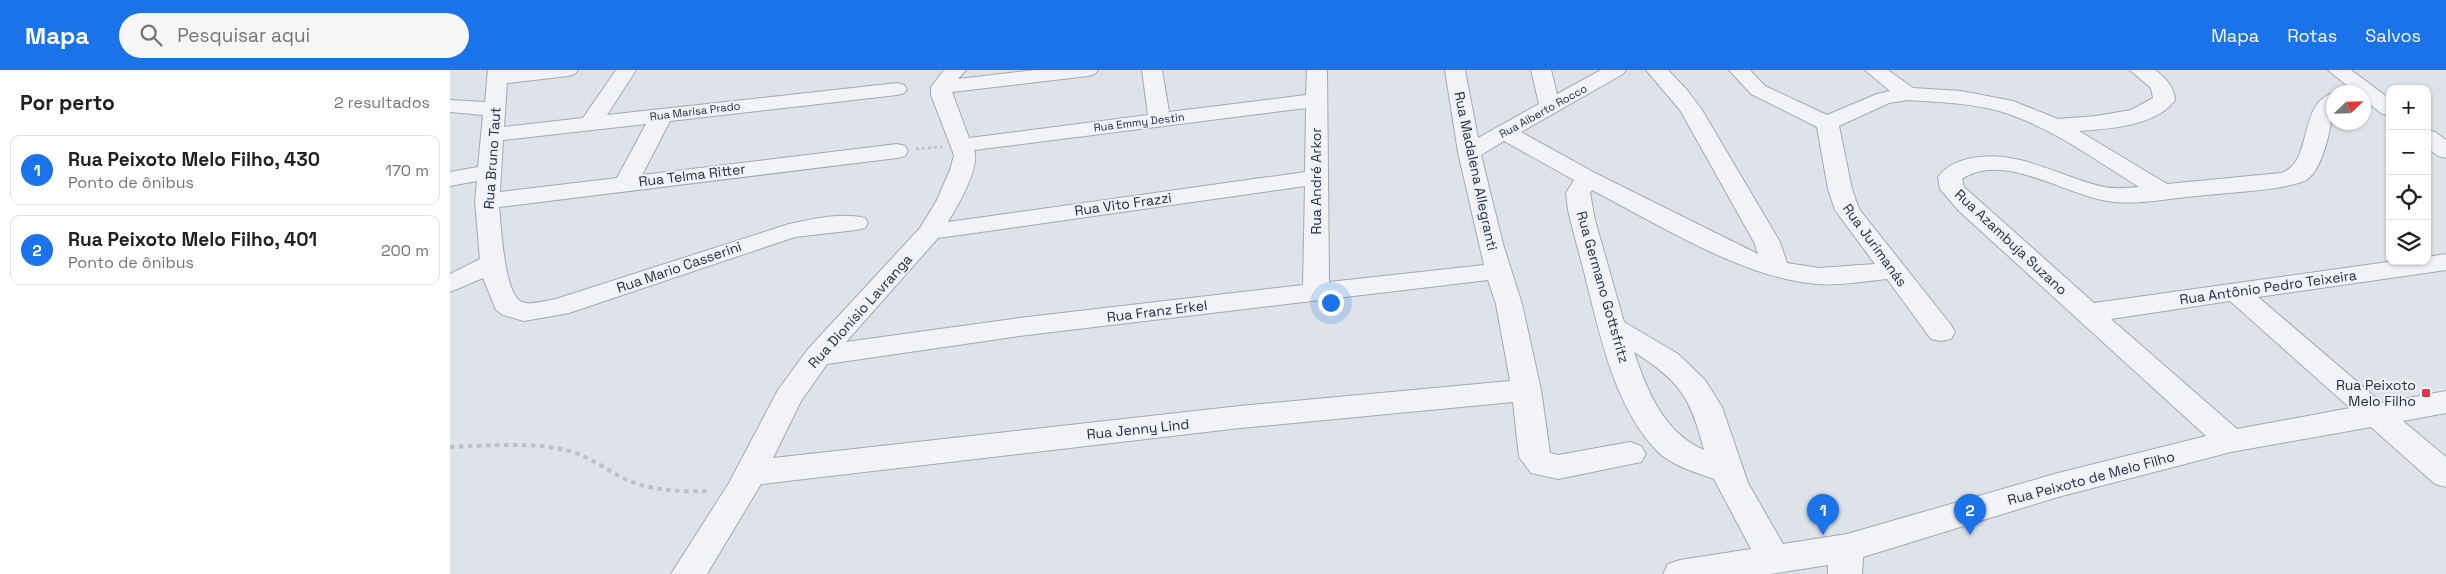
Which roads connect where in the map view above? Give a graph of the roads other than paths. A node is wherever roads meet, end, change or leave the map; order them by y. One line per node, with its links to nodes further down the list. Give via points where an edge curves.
1 (568, 70): 14 (street)
2 (626, 70): 28 (street)
3 (1088, 70): 15 (street)
4 (1152, 70): 27 (street)
5 (1317, 70): 20 (street, Rua André Arkor)
6 (1455, 70): 37 (street, Rua Madalena Allegranti)
7 (1541, 70): 22 (street)
8 (1616, 70): 22 (street, Rua Alberto Rocco)
9 (1656, 70): 49 (street, via 1680,94 1696,118 1767,242)
10 (1739, 70): 29 (street, via 1758,90)
11 (1875, 70): 18 (street)
12 (2140, 70): 30 (street, via 2155,79 2165,94 2164,100 2156,107 2118,119)
13 (2338, 70): 16 (street)
14 (497, 74): 24 (street, Rua Bruno Taut)
15 (948, 78): 34 (street, Rua Dionísio Lavranga, via 941,95)
16 (2347, 85)
17 (897, 89): 26 (street, Rua Marisa Prado)
18 (1908, 94): 29 (street, via 1884,98); 30 (street, via 1961,97 2005,106)
19 (2371, 99): 23 (street)
20 (1316, 100): 27 (street, Rua Emmy Destin); 39 (street, Rua André Arkor)
21 (450, 106): 24 (street)
22 (1550, 106): 31 (street, Rua Alberto Rocco)
23 (2386, 107)
24 (496, 109): 32 (street, Rua Bruno Taut)
25 (2326, 110): 43 (street, Rua Azambuja Suzano, via 2318,122 2307,166 2302,173 2283,180)
26 (662, 115): 28 (street, Rua Marisa Prado); 42 (street)
27 (1159, 120): 34 (street, Rua Emmy Destin)
28 (591, 123): 32 (street, Rua Marisa Prado)
29 (1827, 123): 50 (street, Rua Jurimanás, via 1840,195 1847,210)
30 (2056, 126): 43 (street)
31 (1504, 132): 37 (street, Rua Alberto Rocco); 40 (street)
32 (492, 135): 38 (street, Rua Bruno Taut)
33 (2431, 140): 36 (street)
34 (963, 144): 46 (street, Rua Dionísio Lavranga, via 962,170)
35 (898, 151): 42 (street, Rua Telma Ritter)
36 (2446, 151)
37 (1469, 152): 51 (street, Rua Madalena Allegranti)
38 (489, 172): 41 (street); 44 (street, Rua Bruno Taut)
39 (1316, 177): 46 (street, Rua Vito Frazzi); 53 (street, Rua André Arkor)
40 (1587, 178): 49 (street, via 1742,257); 57 (street, Rua Germano Gottsfritz, via 1578,193 1578,201)
41 (450, 179)
42 (626, 183): 44 (street, Rua Telma Ritter)
43 (2165, 193): 56 (street, Rua Azambuja Suzano, via 2120,196 2000,163 1969,165 1958,169 1950,178 1952,188 1968,206)
44 (487, 200): 48 (street, Rua Bruno Taut)
45 (856, 223): 55 (street, Rua Mario Casserini, via 789,231 591,298 541,311 524,312)
46 (930, 232): 59 (street, Rua Dionísio Lavranga)
47 (2446, 262): 54 (street, Rua Antônio Pedro Teixeira)
48 (493, 263): 52 (street); 55 (street, Rua Bruno Taut)
49 (1776, 269): 50 (street, via 1819,276)
50 (1892, 271): 58 (street, Rua Jurimanás)
51 (1498, 272): 53 (street, Rua Franz Erkel); 60 (street, Rua Madalena Allegranti, via 1510,304)
52 (450, 284)
53 (1316, 292): 59 (street, Rua Franz Erkel, via 1019,327)
54 (2234, 292): 56 (street, Rua Antônio Pedro Teixeira); 62 (street)
55 (506, 304)
56 (2089, 312): 63 (street, Rua Azambuja Suzano)
57 (1613, 327): 65 (street, via 1661,356 1696,388 1708,408); 65 (street, Rua Germano Gottsfritz, via 1636,395 1668,442 1683,454)
58 (1940, 332)
59 (818, 356): 67 (street, Rua Dionísio Lavranga, via 788,397)
60 (1526, 390): 64 (street, Rua Madalena Allegranti, via 1532,449 1539,463 1558,467); 67 (street, Rua Jenny Lind, via 1240,418)
61 (2446, 402): 62 (street, Rua Peixoto de Melo Filho)
62 (2376, 414): 63 (street, Rua Peixoto de Melo Filho); 66 (street)
63 (2231, 441): 69 (street, Rua Peixoto de Melo Filho, via 2058,485)
64 (1630, 454)
65 (1726, 471): 68 (street)
66 (2446, 475)
67 (745, 482): 70 (street, Rua Dionísio Lavranga)
68 (1774, 559): 69 (street, Rua Peixoto de Melo Filho); 71 (street, Rua Peixoto de Melo Filho)
69 (1846, 561)
70 (688, 574)
71 (1680, 574)

